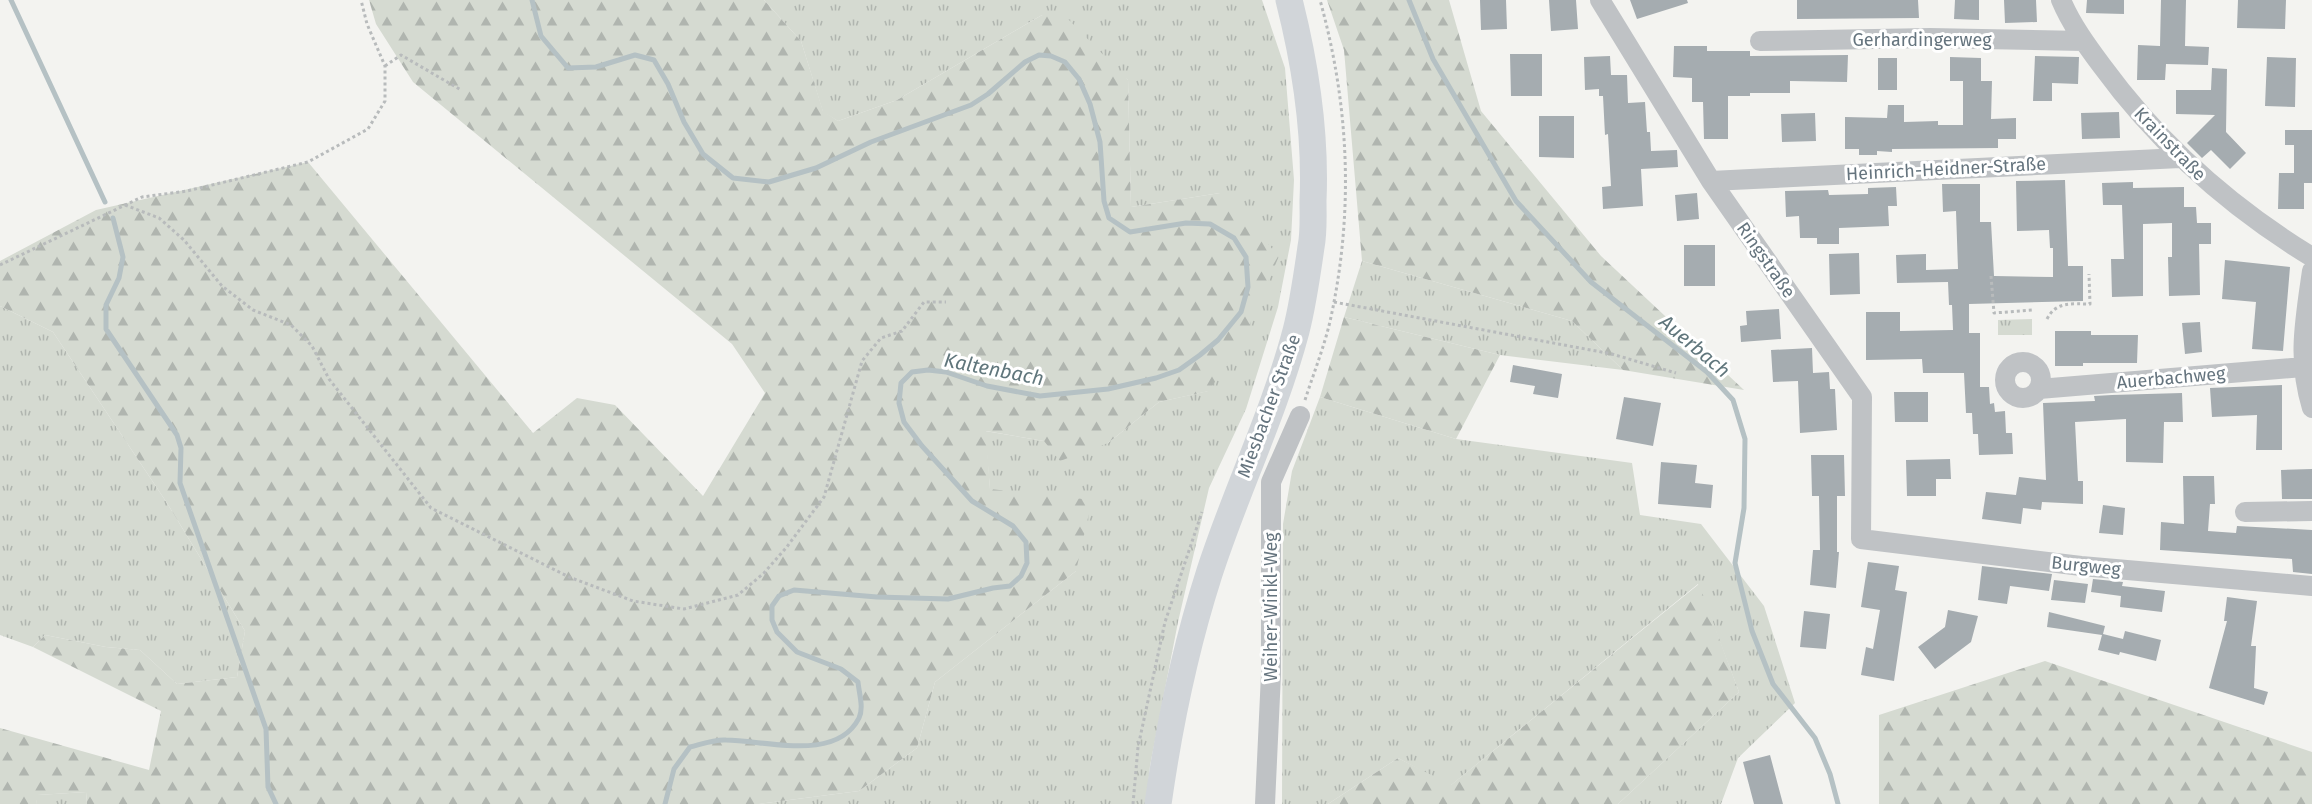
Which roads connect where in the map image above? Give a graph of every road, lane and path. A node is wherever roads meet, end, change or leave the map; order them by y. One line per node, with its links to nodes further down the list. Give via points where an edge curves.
1 (361, 0): 7 (path)
2 (1289, 0): 32 (main road, Miesbacher Straße, via 1309,97 1314,159 1312,244 1296,330 1209,575 1185,657)
3 (1600, 0): 10 (street, Ringstraße)
4 (2061, 0): 6 (street, Krainstraße)
5 (1760, 41): 6 (street, Gerhardingerweg)
6 (2084, 41): 9 (street, Krainstraße, via 2122,93)
7 (385, 66): 8 (path, via 401,55); 11 (path, via 385,101 368,129 308,162 187,191 142,197)
8 (461, 90)
9 (2180, 158): 10 (street, Heinrich-Heidner-Straße); 12 (street, Krainstraße, via 2228,200)
10 (1711, 181): 29 (street, Ringstraße, via 1862,397)
11 (125, 205): 13 (path); 17 (path, via 159,218 184,240 222,286 253,310 291,325 312,346 329,379 431,508 569,577 633,601 684,609 738,595 786,548 824,497 862,361 881,338 902,331 924,302)
12 (2312, 257)
13 (0, 265)
14 (2312, 271): 21 (street)
15 (2089, 273): 20 (path, via 2090,304 2059,305)
16 (1991, 276): 19 (path, via 1994,313)
17 (946, 302)
18 (1334, 302): 22 (path, via 1612,354)
19 (2032, 310)
20 (2047, 319)
21 (2302, 367): 23 (street, Auerbachweg); 24 (street)
22 (1676, 374)
23 (2039, 389)
24 (2312, 408)
25 (1300, 416): 33 (street, Weiher-Winkl-Weg, via 1271,482 1271,674)
26 (2312, 511): 28 (street)
27 (1202, 512): 31 (path, via 1166,622 1138,747)
28 (2245, 512)
29 (1862, 539): 30 (street, Burgweg, via 2080,566)
30 (2312, 586)
31 (1133, 804)
32 (1158, 804)
33 (1265, 804)

